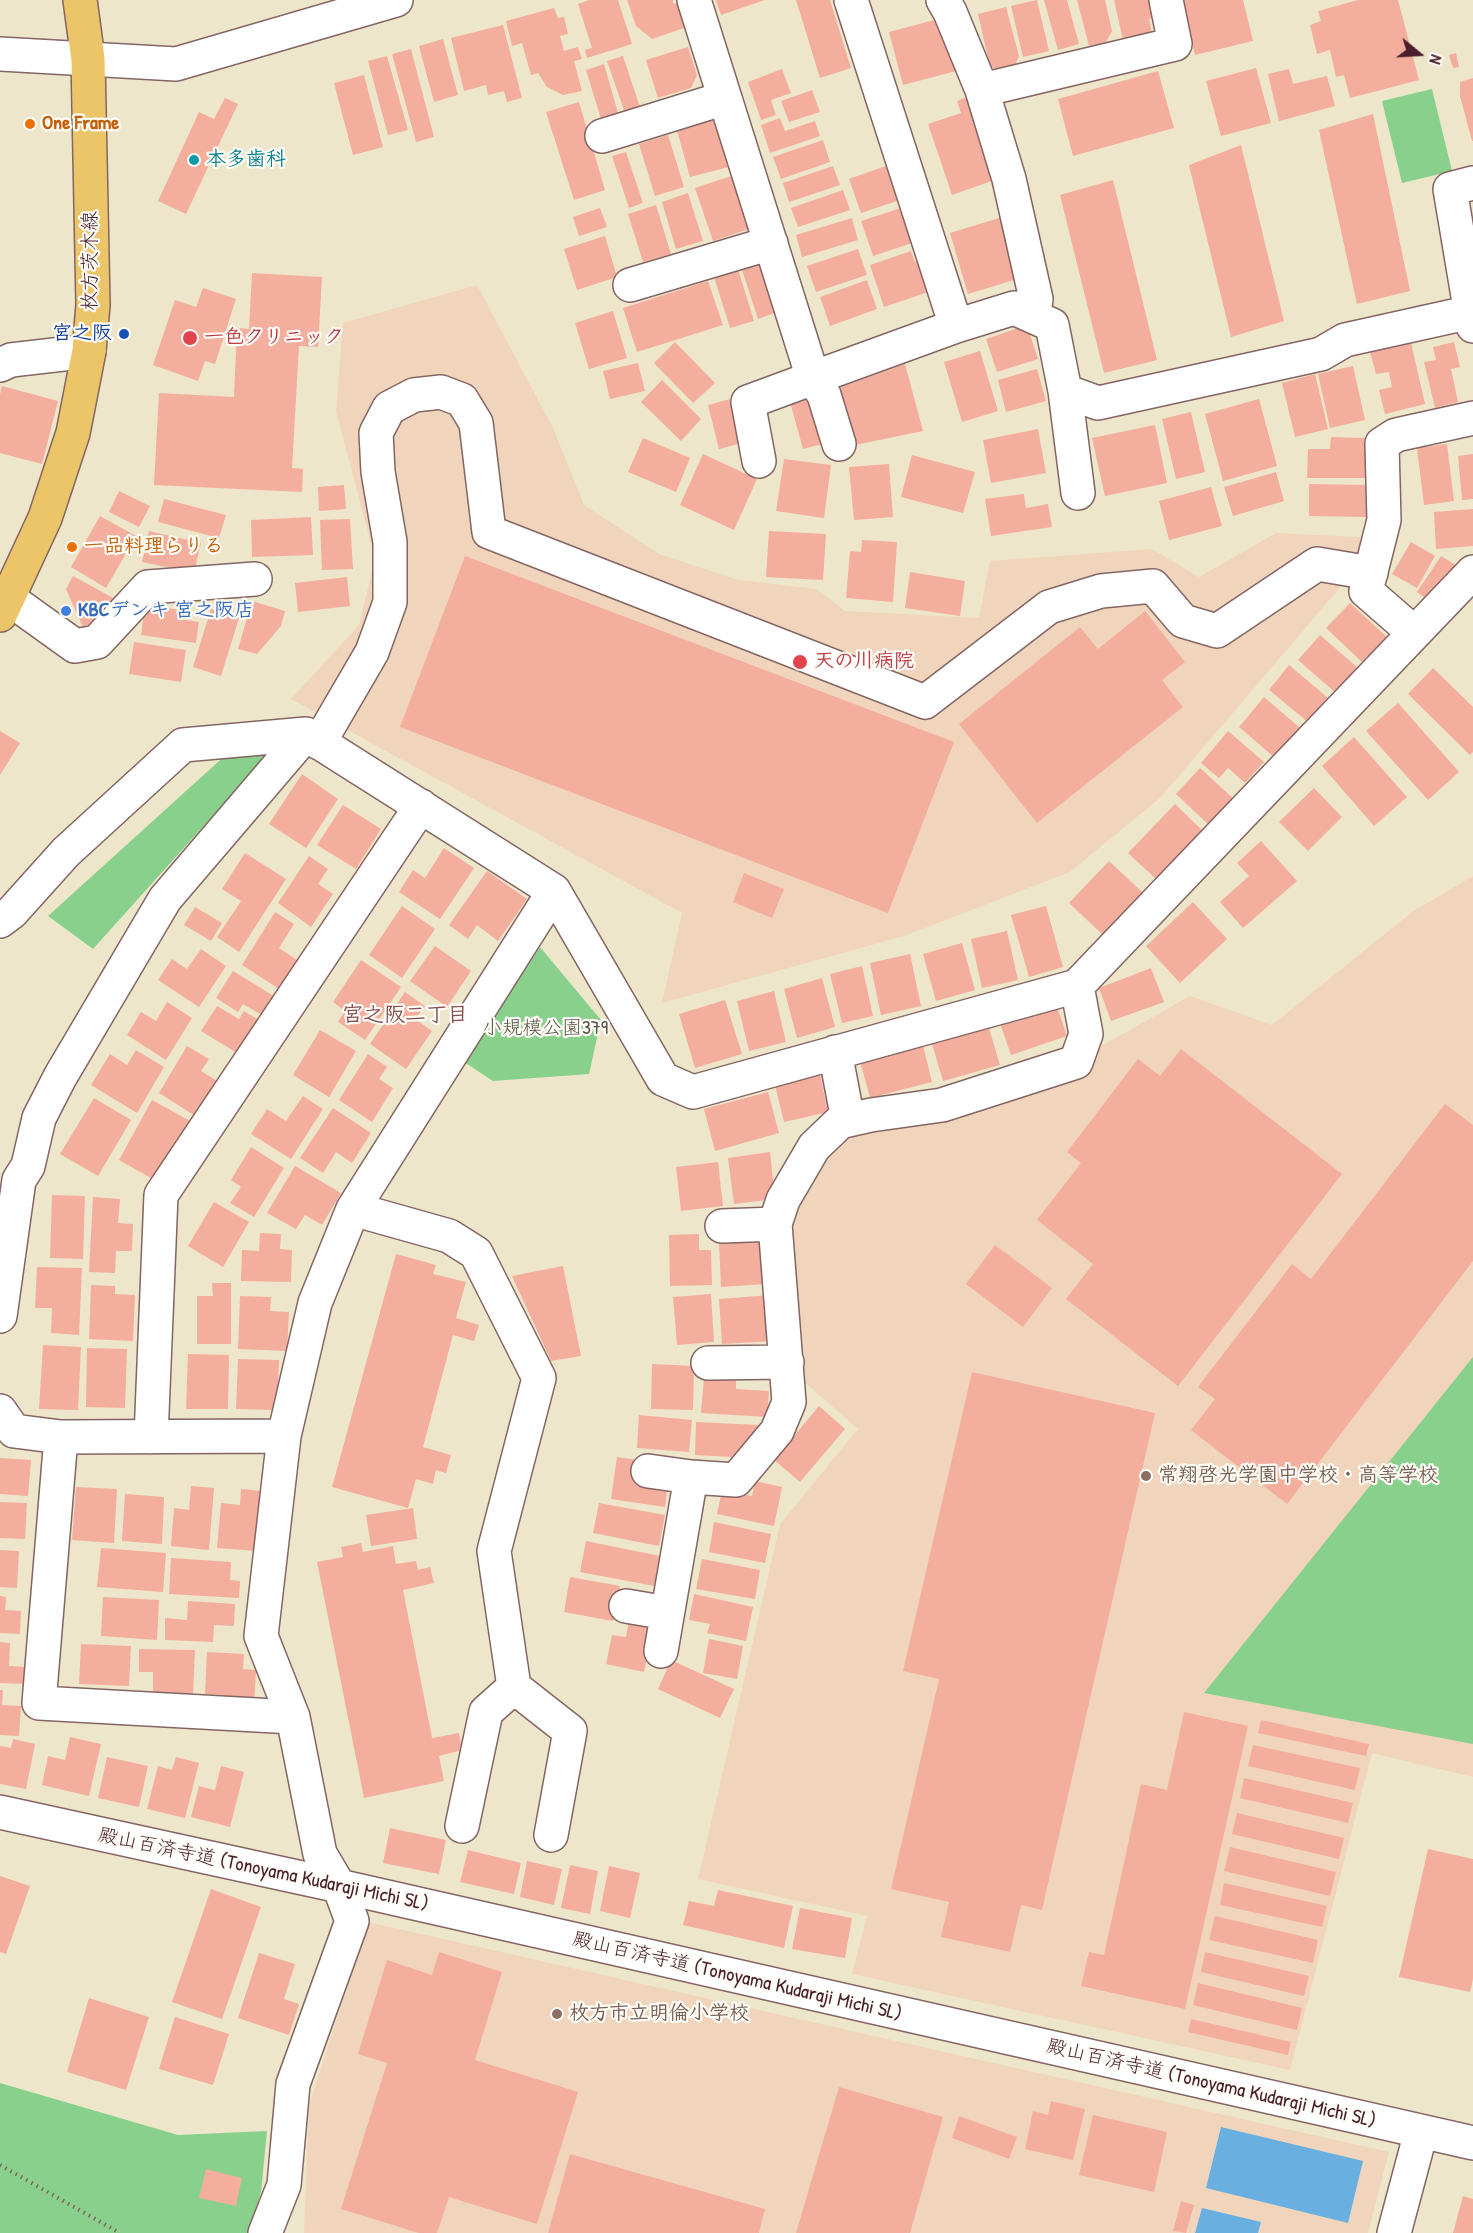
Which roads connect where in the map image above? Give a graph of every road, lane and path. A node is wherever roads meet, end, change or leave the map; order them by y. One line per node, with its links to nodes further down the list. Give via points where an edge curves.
1 (80, 0): 8 (main road, 枚方茨木線)
2 (396, 0): 8 (street, via 176,64)
3 (694, 0): 10 (street)
4 (851, 0): 17 (street)
5 (943, 0): 9 (street)
6 (1166, 0): 9 (street, via 1175,44)
7 (0, 54): 8 (street)
8 (88, 59): 18 (main road, 枚方茨木線, via 93,305)
9 (982, 90): 15 (street, via 1009,179 1036,299)
10 (725, 98): 11 (street); 13 (street)
11 (602, 136)
12 (1473, 183): 16 (street, via 1450,189)
13 (771, 243): 14 (street); 20 (street)
14 (630, 285)
15 (1034, 317): 17 (street, via 1014,308); 21 (street, via 1052,325)
16 (1472, 319): 21 (street, via 1345,340 1321,354 1098,403)
17 (956, 326): 20 (street)
18 (89, 351): 19 (street, via 11,360); 29 (main road, 枚方茨木線, via 70,444 45,518)
19 (0, 365)
20 (813, 378): 23 (street, via 824,395); 24 (street, via 748,402)
21 (1065, 391): 25 (street)
22 (1473, 418): 27 (street, via 1396,435 1383,444 1384,520)
23 (839, 444)
24 (759, 461)
25 (1078, 493)
26 (1473, 572): 30 (street)
27 (1371, 573): 30 (street, via 1366,591); 31 (street, via 1317,564 1217,631 1183,621 1153,586 1101,591 1049,607 925,702 489,532 476,423 462,400 441,392 414,395 389,408 376,433 390,542 390,603 372,652)
28 (255, 579): 29 (street, via 148,587 97,642 75,646)
29 (4, 607)
30 (1413, 632): 35 (street)
31 (312, 738): 32 (street); 34 (street, via 183,745 66,852); 38 (street, via 165,899 60,1077 39,1118 28,1166)
32 (421, 806): 33 (street); 47 (street, via 161,1195)
33 (554, 891): 36 (street, via 663,1079 693,1092); 39 (street)
34 (0, 921)
35 (1077, 986): 36 (street); 37 (street, via 1086,1034 1076,1062 942,1106)
36 (835, 1052): 37 (street)
37 (848, 1120): 40 (street, via 840,1122 814,1147 783,1200)
38 (9, 1182): 42 (street)
39 (353, 1209): 48 (street, via 315,1303); 54 (street, via 449,1236 476,1253 539,1378 494,1551)
40 (775, 1224): 41 (street); 43 (street)
41 (722, 1226)
42 (0, 1316)
43 (787, 1362): 44 (street); 50 (street, via 789,1402 777,1431 736,1480)
44 (708, 1363)
45 (0, 1411): 46 (street, via 14,1431)
46 (61, 1437): 47 (street); 55 (street, via 39,1702)
47 (151, 1437): 48 (street)
48 (284, 1437): 55 (street, via 261,1636)
49 (648, 1471): 50 (street)
50 (691, 1477): 52 (street)
51 (626, 1606): 52 (street)
52 (667, 1613): 53 (street)
53 (661, 1651)
54 (514, 1687): 57 (street, via 486,1713); 58 (street, via 570,1731)
55 (293, 1717): 59 (street, via 320,1854)
56 (0, 1812): 59 (street, 殿山百済寺道 (Tonoyama Kudaraji Michi SL))
57 (462, 1826)
58 (551, 1835)
59 (339, 1887): 60 (street, 殿山百済寺道 (Tonoyama Kudaraji Michi SL)); 64 (street, via 352,1921 293,2084 284,2185)
60 (1421, 2132): 61 (street, 殿山百済寺道 (Tonoyama Kudaraji Michi SL)); 65 (street)
61 (1473, 2143)
62 (0, 2165): 63 (path)
63 (120, 2233)
64 (265, 2233)
65 (1394, 2233)

